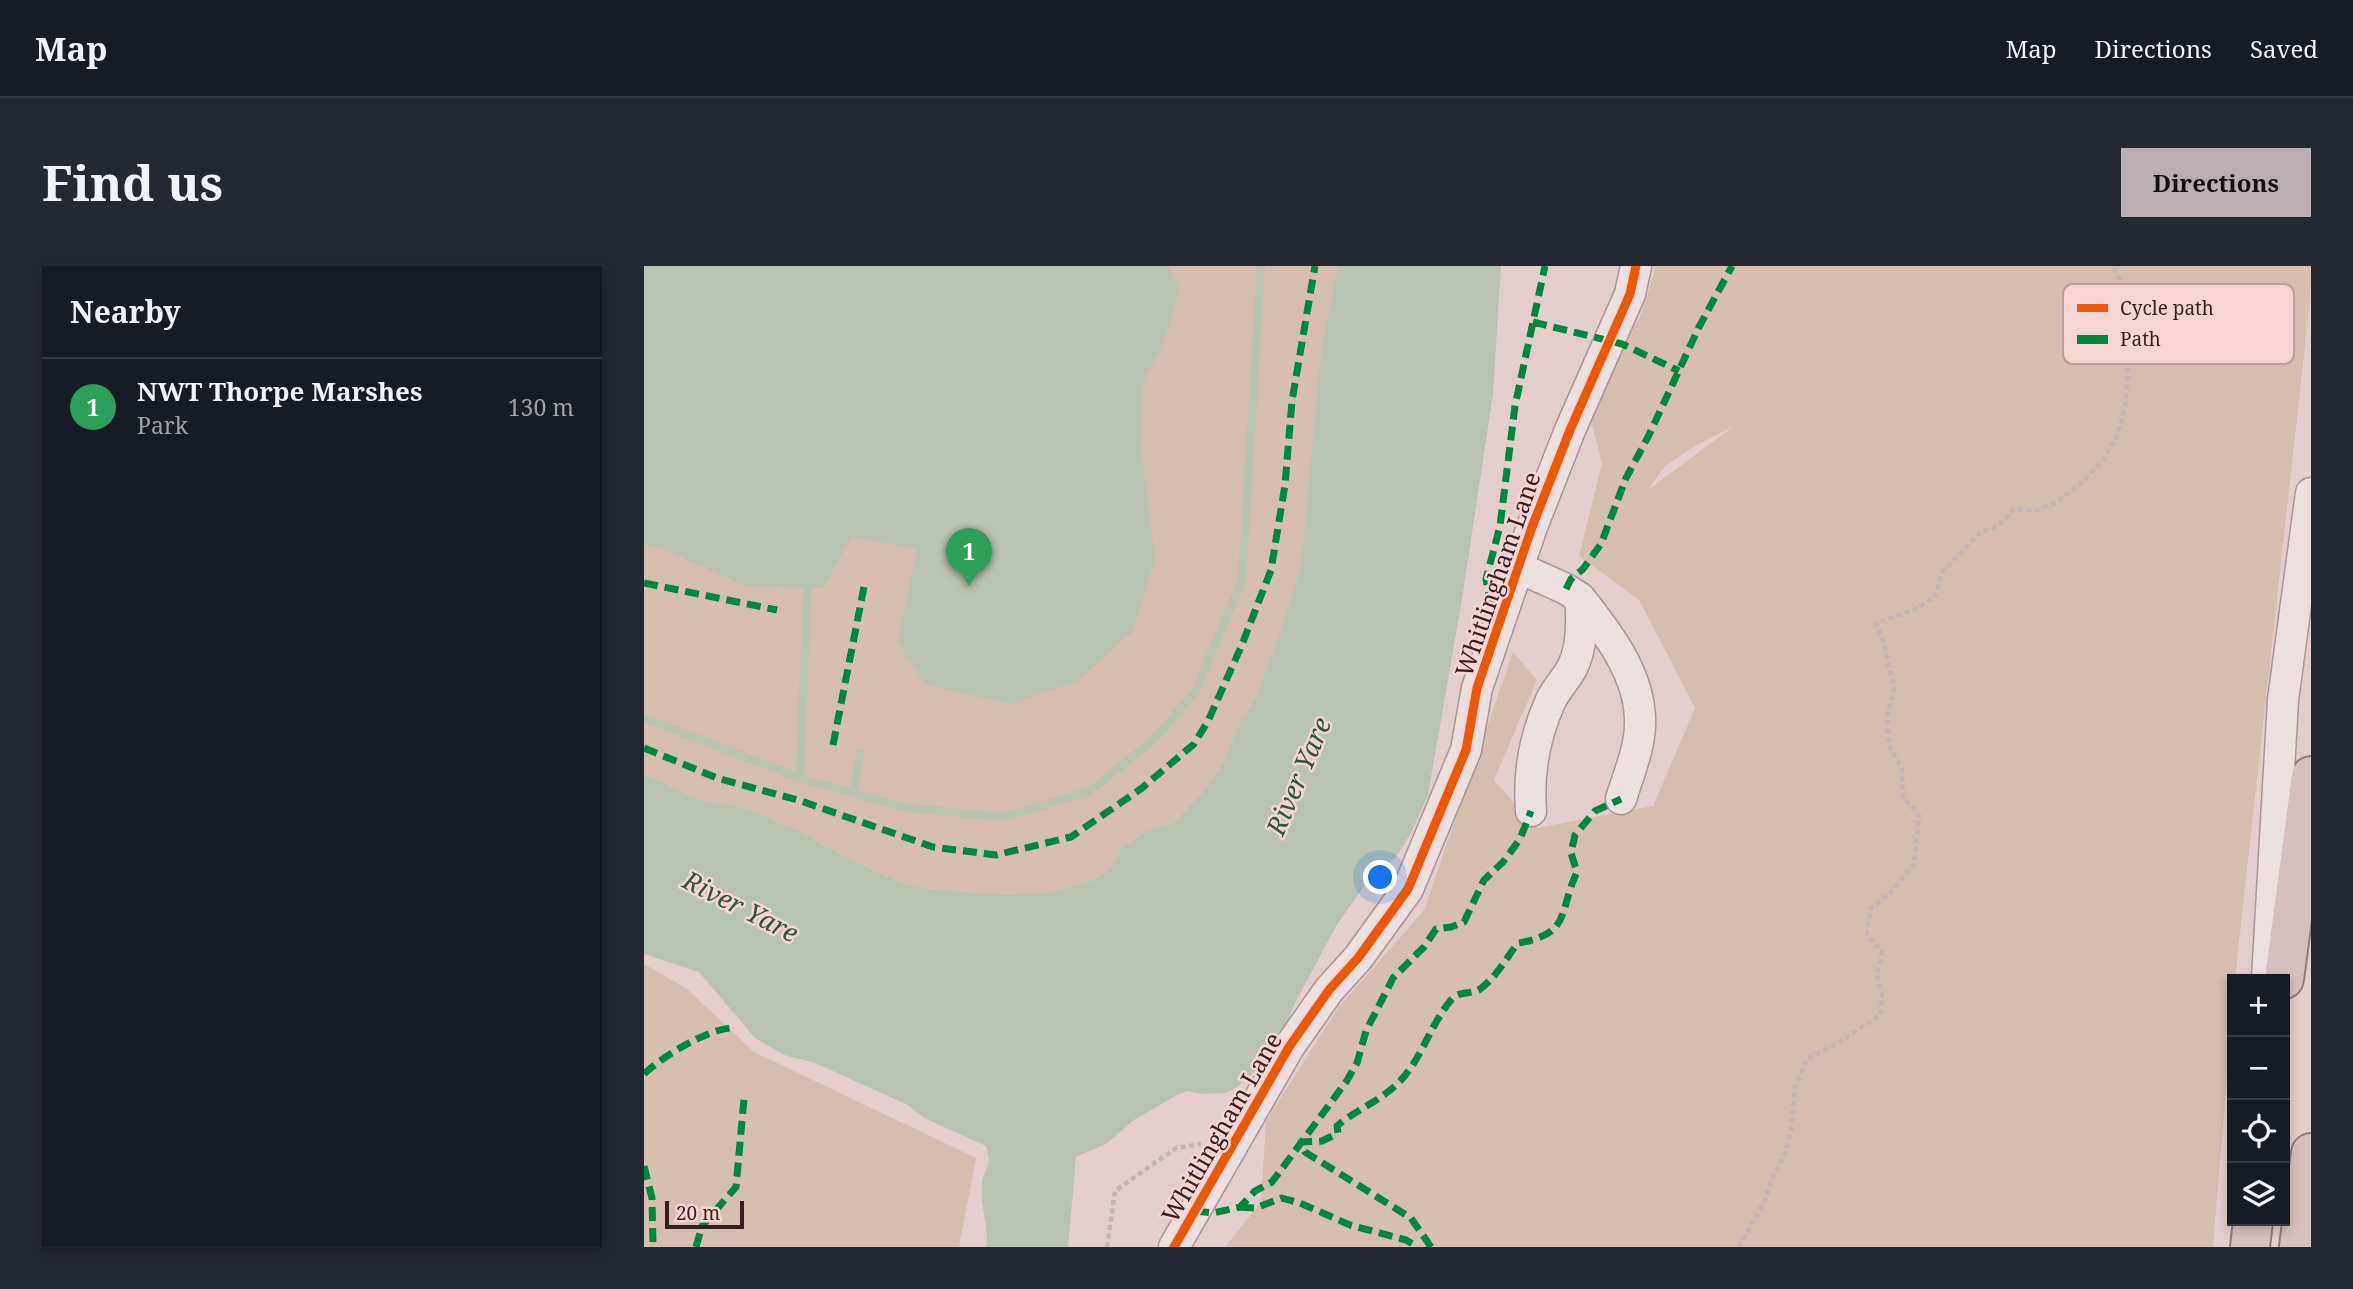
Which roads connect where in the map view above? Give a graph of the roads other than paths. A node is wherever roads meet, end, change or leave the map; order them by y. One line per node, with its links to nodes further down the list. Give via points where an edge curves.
1 (1636, 266): 3 (street, Whitlingham Lane, via 1630,294)
2 (2311, 493): 8 (street, via 2283,700)
3 (1517, 567): 4 (street); 12 (street, Whitlingham Lane, via 1477,688 1466,750 1408,889 1289,1047)
4 (1580, 598): 6 (street, via 1609,635 1631,677 1640,718); 7 (street, via 1583,623 1574,666 1552,698 1536,741 1529,785)
5 (2311, 776): 9 (highway)
6 (1621, 799)
7 (1531, 811)
8 (2267, 974)
9 (2285, 974)
10 (2311, 1153): 14 (highway)
11 (2252, 1226): 13 (highway)
12 (1174, 1247)
13 (2250, 1247)
14 (2299, 1247)

